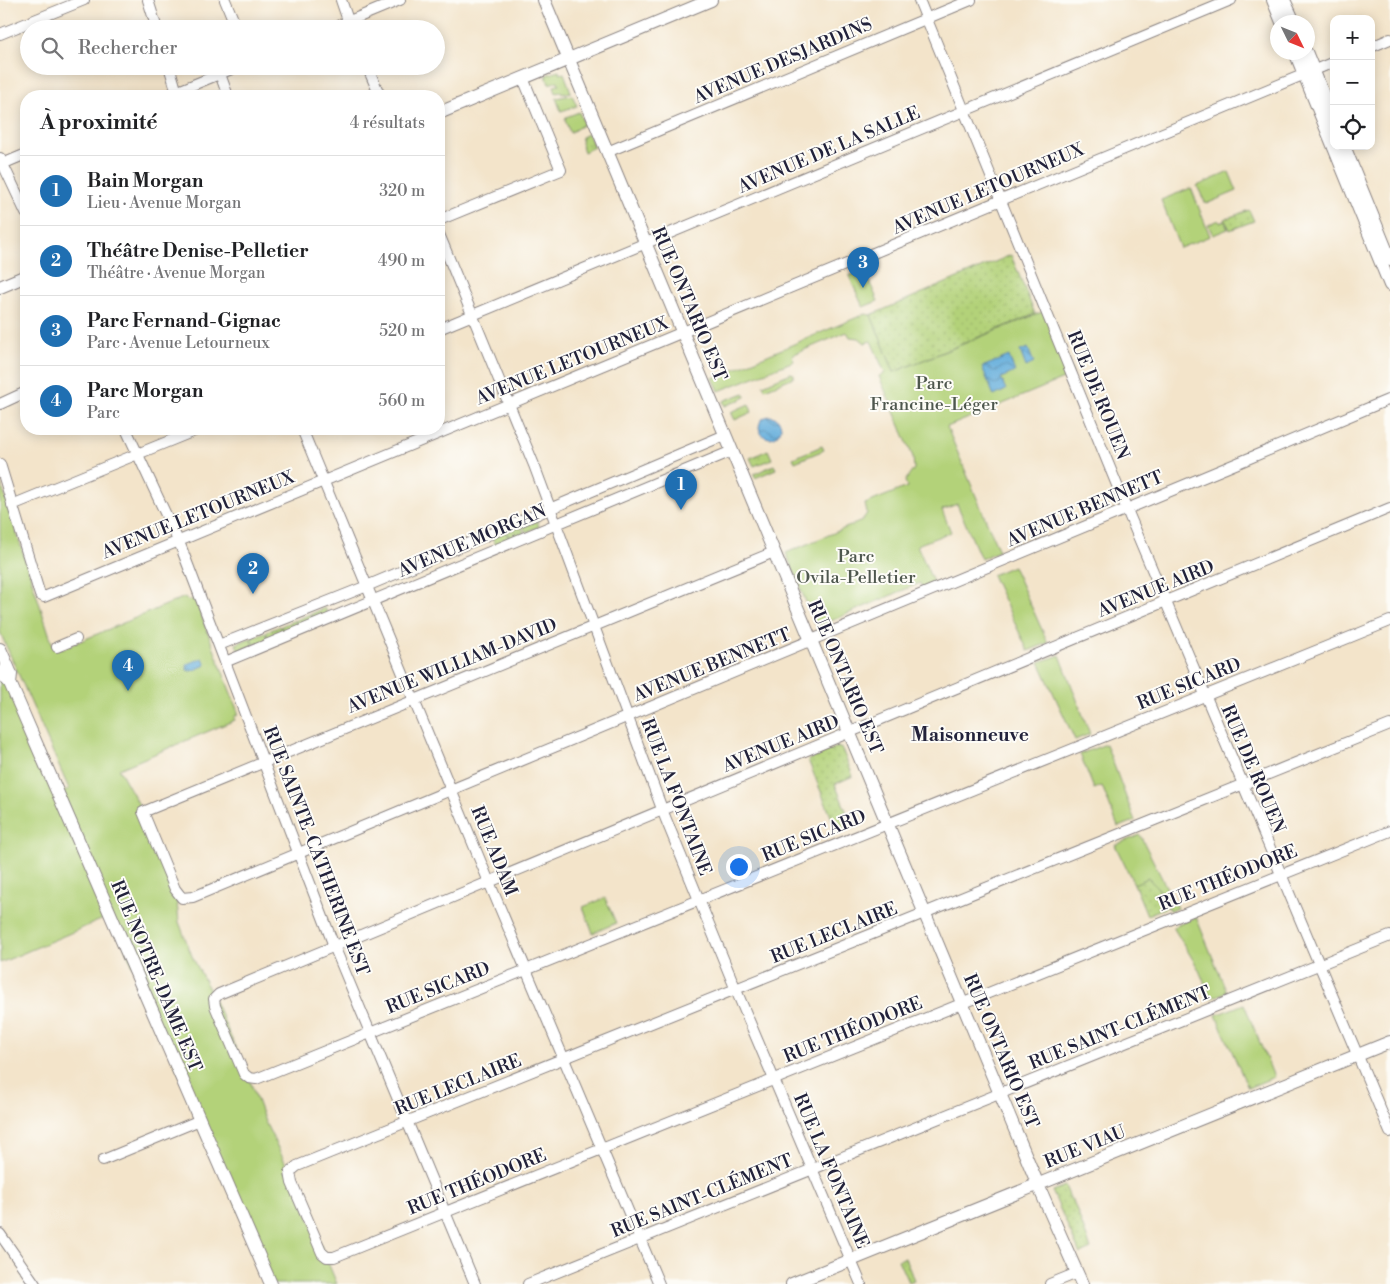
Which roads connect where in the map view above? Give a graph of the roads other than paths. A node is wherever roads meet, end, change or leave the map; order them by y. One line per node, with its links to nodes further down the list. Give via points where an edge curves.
1 (84, 0): 17 (street)
2 (148, 0): 18 (street)
3 (225, 0): 19 (street)
4 (342, 0): 20 (street)
5 (400, 0): 21 (street)
6 (544, 0): 26 (main road, RUE ONTARIO EST)
7 (692, 0): 26 (main road)
8 (711, 0): 26 (main road)
9 (919, 0): 16 (street, RUE DE ROUEN)
10 (971, 0): 16 (street, AVENUE DESJARDINS)
11 (1231, 0): 42 (street, AVENUE DE LA SALLE)
12 (1273, 0): 14 (main road)
13 (1284, 0): 15 (main road)
14 (1279, 15)
15 (1291, 15)
16 (926, 19): 42 (street, RUE DE ROUEN); 45 (street, AVENUE DESJARDINS)
17 (35, 20)
18 (154, 20)
19 (233, 20)
20 (348, 20)
21 (359, 20)
22 (20, 26): 23 (street)
23 (0, 34)
24 (1390, 39): 25 (street)
25 (1375, 45)
26 (567, 56): 35 (main road); 40 (main road); 45 (main road, RUE ONTARIO EST)
27 (1301, 60): 30 (main road)
28 (1307, 60): 30 (main road)
29 (1330, 64): 30 (street, AVENUE LETOURNEUX)
30 (1309, 72): 43 (main road); 49 (street, AVENUE LETOURNEUX); 55 (main road)
31 (172, 75): 36 (street)
32 (218, 75): 37 (street)
33 (220, 75): 38 (street)
34 (371, 75): 39 (street)
35 (523, 78): 41 (main road); 50 (street, via 560,170)
36 (177, 90)
37 (186, 90)
38 (226, 90)
39 (377, 90)
40 (445, 103)
41 (445, 110)
42 (964, 111): 49 (street, RUE DE ROUEN); 51 (street, AVENUE DE LA SALLE)
43 (1330, 112)
44 (1346, 150): 53 (main road)
45 (607, 152): 51 (main road, RUE ONTARIO EST)
46 (20, 156): 47 (street)
47 (1, 162): 48 (street)
48 (20, 201)
49 (1002, 201): 61 (street, AVENUE LETOURNEUX); 79 (street, RUE DE ROUEN)
50 (445, 218)
51 (645, 244): 59 (street, AVENUE DE LA SALLE); 61 (main road, RUE ONTARIO EST)
52 (445, 249): 59 (street, RUE LA FONTAINE)
53 (1390, 258)
54 (20, 279): 57 (main road)
55 (1390, 284)
56 (20, 286): 58 (main road)
57 (0, 287)
58 (0, 294)
59 (471, 315): 60 (street, AVENUE DE LA SALLE); 65 (street, RUE LA FONTAINE)
60 (445, 326)
61 (682, 333): 65 (street, AVENUE LETOURNEUX); 71 (main road, RUE ONTARIO EST)
62 (20, 395): 64 (street)
63 (1390, 399): 79 (street, AVENUE BENNETT)
64 (0, 404)
65 (509, 404): 66 (street, AVENUE LETOURNEUX); 78 (street, RUE LA FONTAINE)
66 (445, 431)
67 (129, 435): 73 (street, RUE SAINTE-CATHERINE EST)
68 (184, 435): 73 (street)
69 (305, 435): 75 (street, RUE ADAM)
70 (435, 435): 75 (street, AVENUE LETOURNEUX)
71 (725, 435): 72 (main road, RUE ONTARIO EST); 78 (street, AVENUE MORGAN)
72 (732, 451): 80 (street, AVENUE MORGAN); 82 (main road, RUE ONTARIO EST)
73 (138, 454): 76 (street); 81 (street, RUE SAINTE-CATHERINE EST)
74 (0, 464): 76 (street)
75 (324, 481): 81 (street, AVENUE LETOURNEUX); 83 (street, RUE ADAM)
76 (12, 505): 81 (street, AVENUE LETOURNEUX, via 34,579 40,595 44,596)
77 (1390, 508): 85 (street, AVENUE AIRD)
78 (551, 509): 80 (street, RUE LA FONTAINE); 83 (street, AVENUE MORGAN)
79 (1127, 509): 85 (street, RUE DE ROUEN); 89 (street, AVENUE BENNETT)
80 (556, 524): 84 (street, AVENUE MORGAN); 87 (street, RUE LA FONTAINE)
81 (177, 541): 90 (street, RUE SAINTE-CATHERINE EST)
82 (774, 552): 87 (street, AVENUE WILLIAM-DAVID); 89 (main road, RUE ONTARIO EST)
83 (368, 585): 84 (street, RUE ADAM); 90 (street, AVENUE MORGAN)
84 (374, 600): 93 (street, AVENUE MORGAN); 97 (street, RUE ADAM)
85 (1166, 602): 96 (street, RUE DE ROUEN); 100 (street, AVENUE AIRD)
86 (1390, 621): 96 (street, RUE SICARD)
87 (594, 626): 97 (street, AVENUE WILLIAM-DAVID); 98 (street, RUE LA FONTAINE)
88 (76, 639): 91 (street)
89 (811, 642): 98 (street, AVENUE BENNETT); 100 (main road, RUE ONTARIO EST)
90 (219, 645): 93 (street, RUE SAINTE-CATHERINE EST)
91 (56, 647)
92 (0, 649): 95 (main road, RUE NOTRE-DAME EST, via 11,674)
93 (225, 662): 101 (street, RUE SAINTE-CATHERINE EST)
94 (0, 672): 95 (main road, RUE NOTRE-DAME EST)
95 (10, 683): 126 (main road, RUE NOTRE-DAME EST)
96 (1205, 695): 102 (street, RUE DE ROUEN); 105 (street, RUE SICARD)
97 (415, 700): 101 (street, AVENUE WILLIAM-DAVID); 103 (street, RUE ADAM)
98 (627, 717): 103 (street, AVENUE BENNETT); 104 (street, RUE LA FONTAINE)
99 (1390, 725): 102 (street, RUE LECLAIRE)
100 (849, 733): 104 (street, AVENUE AIRD); 105 (main road, RUE ONTARIO EST)
101 (264, 762): 107 (street, RUE SAINTE-CATHERINE EST); 110 (street, AVENUE WILLIAM-DAVID, via 143,812 175,889)
102 (1242, 784): 108 (street, RUE DE ROUEN); 112 (street, RUE LECLAIRE)
103 (451, 789): 107 (street, AVENUE BENNETT); 109 (street, RUE ADAM)
104 (662, 810): 109 (street, AVENUE AIRD); 111 (street, RUE LA FONTAINE)
105 (887, 824): 111 (street, RUE SICARD); 112 (main road, RUE ONTARIO EST)
106 (1390, 831): 108 (street, RUE THÉODORE)
107 (298, 853): 110 (street, AVENUE BENNETT, via 193,897); 114 (street, RUE SAINTE-CATHERINE EST)
108 (1280, 874): 115 (street, RUE DE ROUEN); 118 (street, RUE THÉODORE)
109 (489, 882): 114 (street, AVENUE AIRD); 116 (street, RUE ADAM)
110 (182, 898)
111 (699, 900): 116 (street, RUE SICARD); 117 (street, RUE LA FONTAINE)
112 (924, 914): 117 (street, RUE LECLAIRE); 118 (main road, RUE ONTARIO EST)
113 (1390, 936): 115 (street, RUE SAINT-CLÉMENT)
114 (334, 946): 119 (street, RUE SAINTE-CATHERINE EST); 123 (street, AVENUE AIRD, via 214,998 233,1049)
115 (1318, 965): 121 (street, RUE DE ROUEN); 125 (street, RUE SAINT-CLÉMENT)
116 (526, 970): 119 (street, RUE SICARD); 122 (street, RUE ADAM)
117 (736, 990): 122 (street, RUE LECLAIRE); 124 (street, RUE LA FONTAINE)
118 (962, 1003): 124 (street, RUE THÉODORE); 125 (main road, RUE ONTARIO EST)
119 (369, 1033): 123 (street, RUE SICARD, via 256,1079); 127 (street, RUE SAINTE-CATHERINE EST)
120 (1390, 1042): 121 (main road, RUE VIAU)
121 (1357, 1055): 128 (street, RUE DE ROUEN); 132 (main road, RUE VIAU)
122 (564, 1060): 127 (street, RUE LECLAIRE); 129 (street, RUE ADAM)
123 (249, 1078)
124 (774, 1080): 129 (street, RUE THÉODORE); 131 (street, RUE LA FONTAINE)
125 (1000, 1095): 131 (street, RUE SAINT-CLÉMENT); 132 (main road, RUE ONTARIO EST)
126 (200, 1120): 130 (street); 140 (main road, RUE NOTRE-DAME EST)
127 (407, 1122): 133 (street, RUE SAINTE-CATHERINE EST); 136 (street, RUE LECLAIRE, via 290,1172 322,1253)
128 (1390, 1132)
129 (602, 1150): 133 (street, RUE THÉODORE); 135 (street, RUE ADAM)
130 (103, 1160)
131 (812, 1169): 135 (street, RUE SAINT-CLÉMENT); 137 (street, RUE LA FONTAINE)
132 (1038, 1186): 137 (main road, RUE VIAU); 138 (main road, RUE ONTARIO EST)
133 (445, 1212): 136 (street, RUE THÉODORE); 141 (street, RUE SAINTE-CATHERINE EST)
134 (0, 1234): 139 (street)
135 (641, 1239): 142 (street, RUE SAINT-CLÉMENT); 143 (street, RUE ADAM)
136 (327, 1257)
137 (852, 1260): 144 (main road, RUE VIAU); 145 (street, RUE LA FONTAINE)
138 (1080, 1278): 146 (street)
139 (35, 1284)
140 (271, 1284)
141 (475, 1284)
142 (528, 1284)
143 (659, 1284)
144 (792, 1284)
145 (861, 1284)
146 (1050, 1284)

